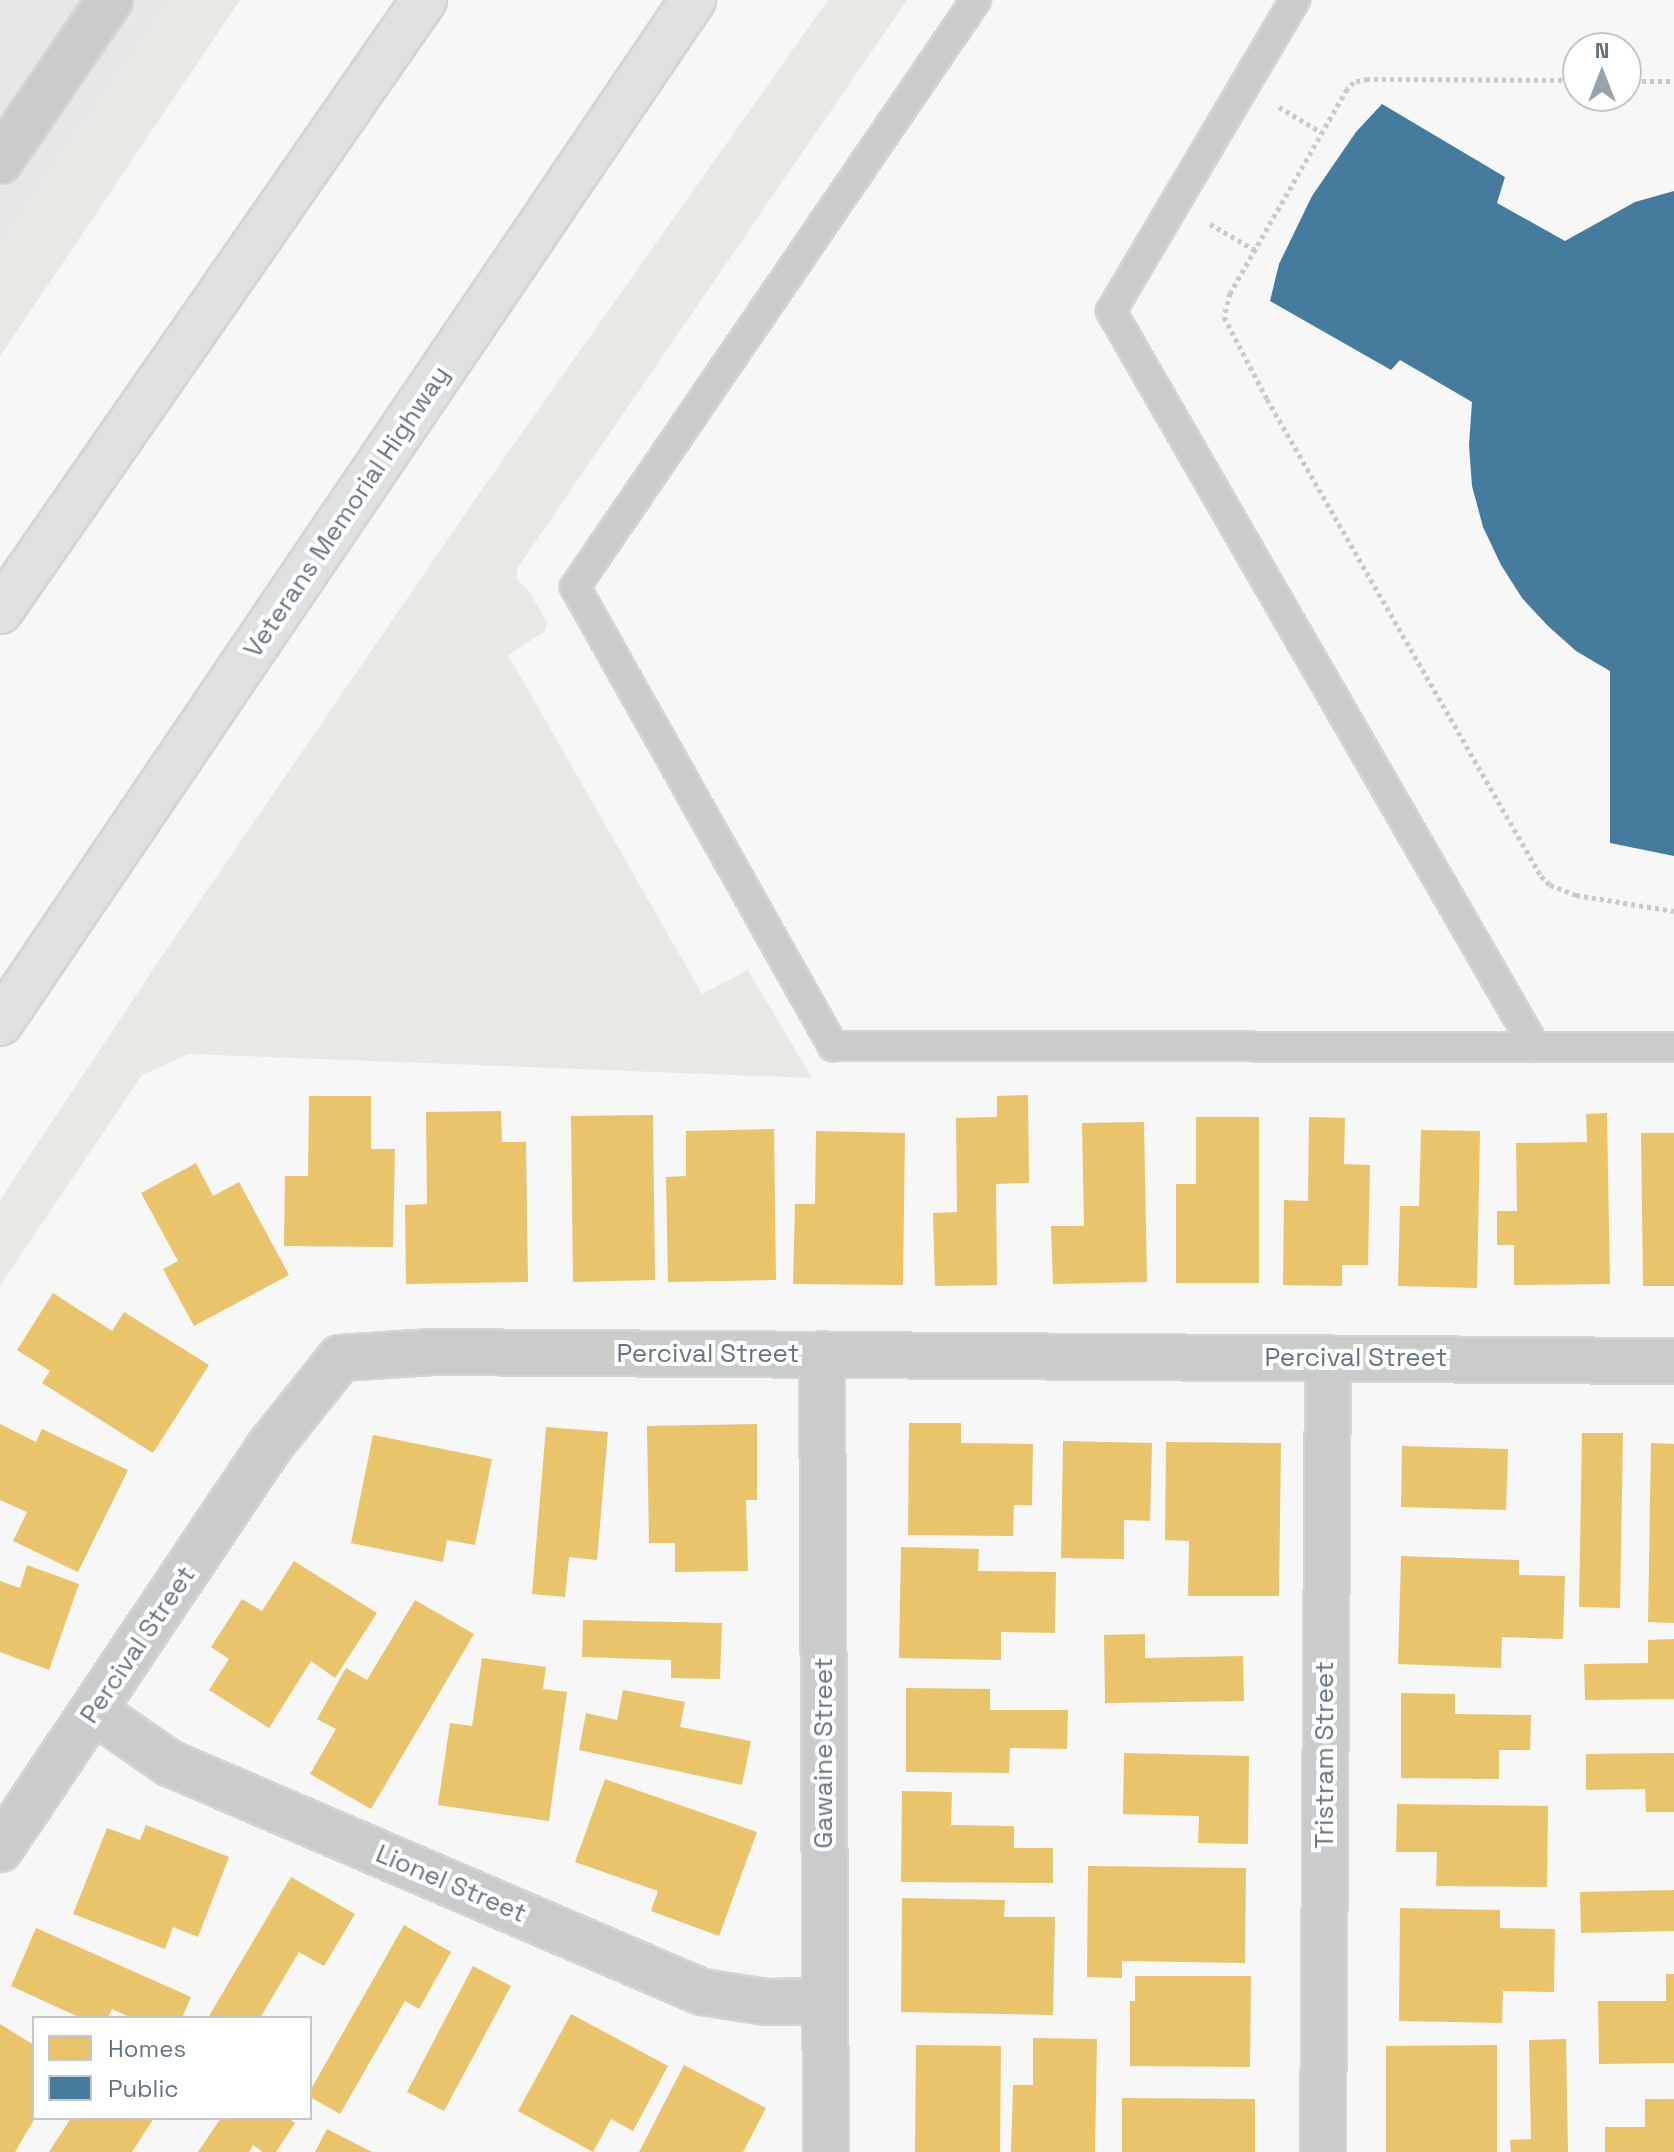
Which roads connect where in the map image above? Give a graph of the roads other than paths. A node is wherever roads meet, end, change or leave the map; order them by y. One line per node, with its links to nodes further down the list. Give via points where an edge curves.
1 (110, 0): 7 (street)
2 (424, 0): 9 (highway)
3 (693, 0): 8 (highway, Veterans Memorial Highway)
4 (720, 0): 8 (highway)
5 (976, 0): 11 (lane, via 575,587 833,1046)
6 (1295, 0): 11 (lane, via 1111,311)
7 (0, 161)
8 (526, 248): 10 (highway, Veterans Memorial Highway)
9 (0, 611)
10 (0, 1023)
11 (1535, 1047): 12 (lane)
12 (1674, 1047)
13 (822, 1354): 14 (street, Percival Street); 16 (street, Percival Street, via 432,1352 340,1358 269,1447); 18 (street, Gawaine Street)
14 (1328, 1358): 15 (street, Percival Street); 20 (street, Tristram Street)
15 (1674, 1361)
16 (94, 1711): 17 (street, Percival Street); 18 (street, Lionel Street, via 169,1763 702,1992 766,2002)
17 (0, 1849)
18 (825, 2001): 19 (street, Gawaine Street)
19 (826, 2152)
20 (1323, 2152)

